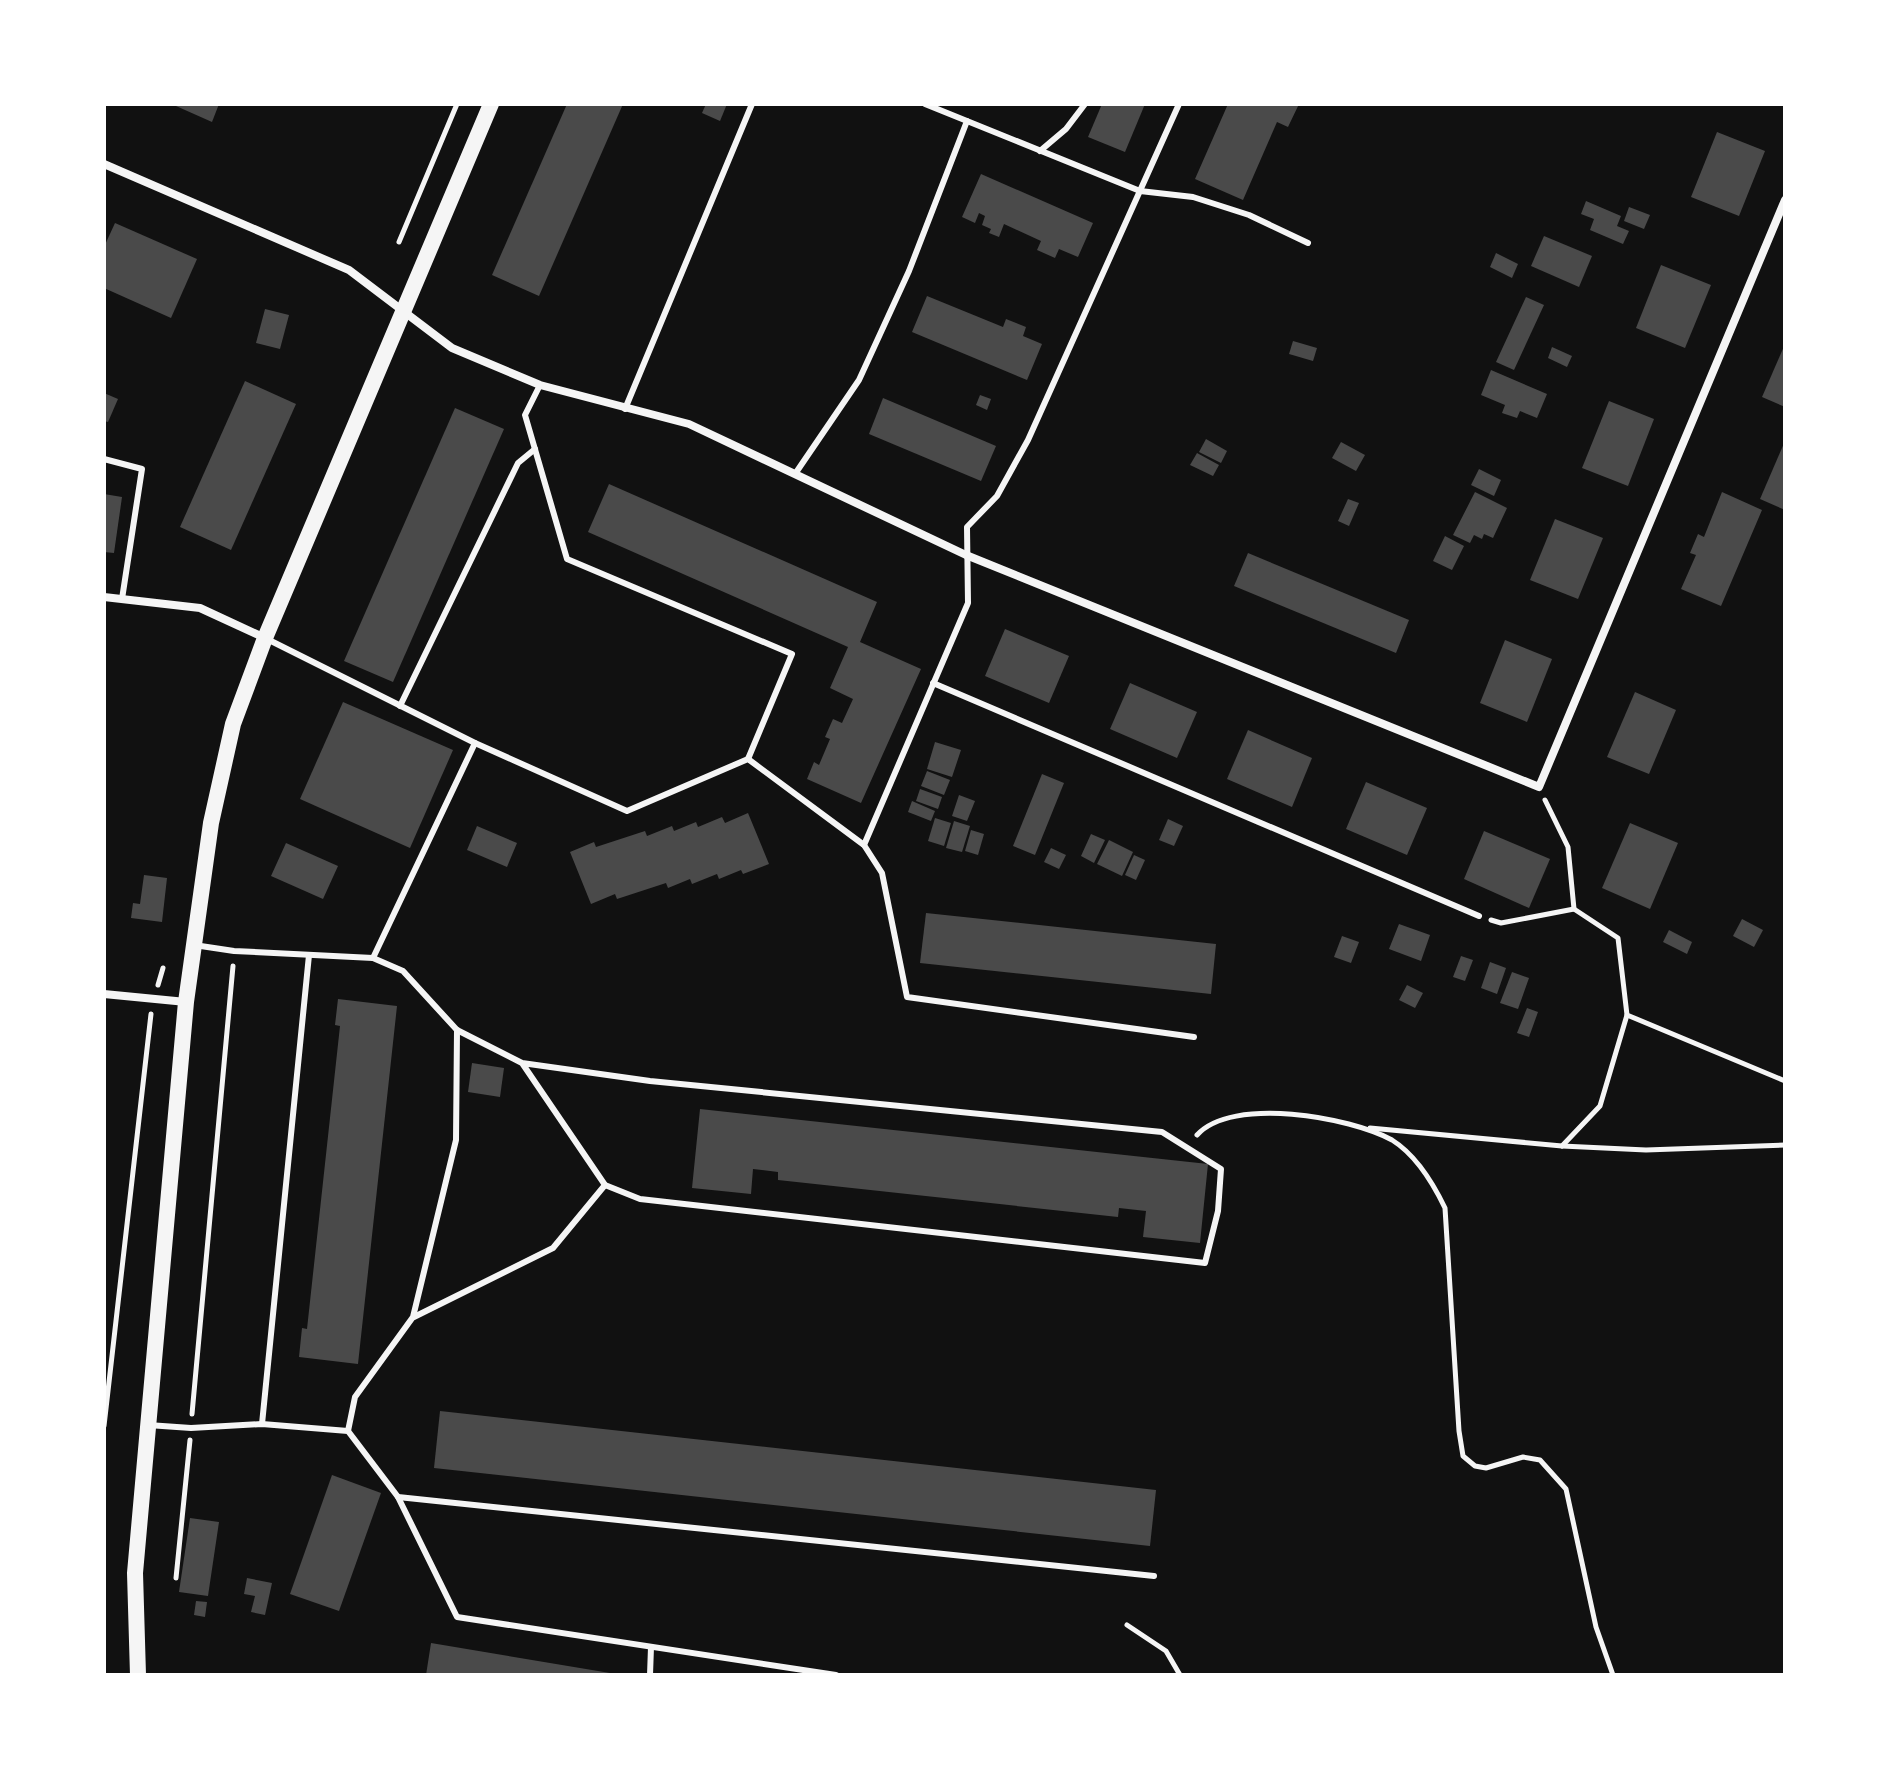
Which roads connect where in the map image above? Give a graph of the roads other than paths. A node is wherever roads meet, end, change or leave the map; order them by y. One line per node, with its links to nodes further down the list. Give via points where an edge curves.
1 (491, 104): 12 (main road)
2 (752, 104): 14 (lane)
3 (925, 104): 6 (lane)
4 (1085, 104): 7 (lane)
5 (1179, 104): 9 (lane)
6 (967, 121): 7 (lane); 17 (lane, via 909,271 859,380)
7 (1040, 151): 9 (lane)
8 (104, 164): 12 (street, via 349,270)
9 (1140, 191): 11 (lane, via 1193,197 1249,215); 18 (lane, via 1028,440 997,496 967,527)
10 (1785, 200): 18 (street, via 1539,787)
11 (1308, 243)
12 (402, 313): 13 (street, via 452,348); 21 (main road)
13 (540, 385): 14 (street); 15 (lane, via 525,415)
14 (625, 409): 17 (street, via 689,424)
15 (535, 449): 23 (lane, via 518,463); 25 (lane, via 567,559 792,654)
16 (104, 459): 20 (lane, via 142,469)
17 (795, 474): 18 (street)
18 (966, 555): 22 (lane, via 968,603)
19 (104, 597): 20 (street)
20 (122, 599): 21 (street, via 200,608)
21 (265, 638): 23 (lane); 28 (main road, via 233,724 211,823)
22 (933, 683): 26 (lane); 27 (lane)
23 (400, 706): 24 (lane)
24 (475, 743): 25 (lane, via 627,811); 30 (lane)
25 (748, 759): 26 (lane)
26 (864, 845): 34 (lane, via 882,873 907,997)
27 (1479, 916)
28 (194, 945): 29 (lane); 32 (main road)
29 (309, 955): 30 (lane); 38 (lane)
30 (373, 958): 33 (lane, via 403,971)
31 (104, 994): 32 (street)
32 (186, 1002): 39 (main road)
33 (457, 1030): 35 (lane); 37 (lane, via 456,1140)
34 (1194, 1037)
35 (522, 1063): 36 (lane); 36 (lane, via 650,1081 1162,1132 1221,1169 1218,1211 1205,1263 640,1199)
36 (605, 1185): 37 (lane, via 553,1248)
37 (413, 1317): 40 (lane, via 355,1397)
38 (262, 1424): 39 (lane); 40 (lane)
39 (148, 1425): 44 (main road, via 135,1573)
40 (348, 1431): 41 (lane)
41 (398, 1497): 42 (lane); 43 (lane, via 457,1617)
42 (1154, 1576)
43 (651, 1647): 45 (lane); 46 (lane)
44 (138, 1675)
45 (650, 1675)
46 (836, 1675)

